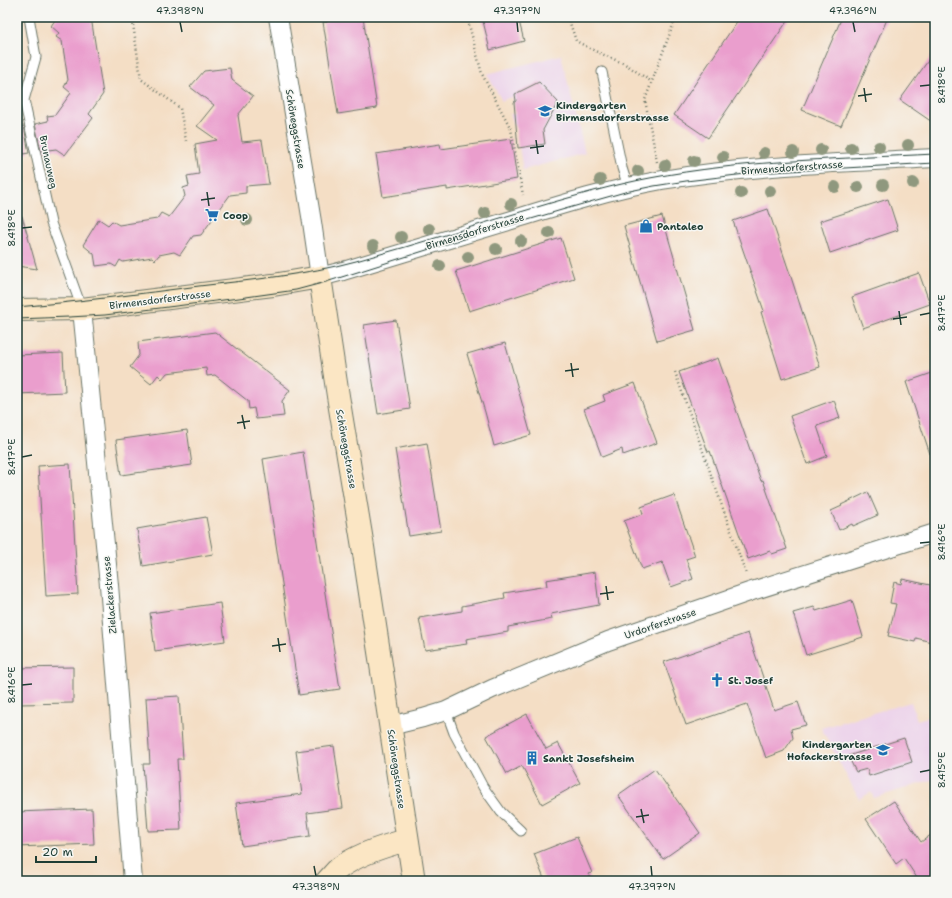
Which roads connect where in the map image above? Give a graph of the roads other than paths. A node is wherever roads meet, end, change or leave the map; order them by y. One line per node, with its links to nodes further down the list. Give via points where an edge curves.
1 (29, 17): 7 (lane, Brunauweg, via 36,57 24,100 50,223)
2 (278, 17): 6 (street, Schöneggstrasse)
3 (602, 72): 5 (lane)
4 (935, 158): 5 (street, Birmensdorferstrasse, via 745,170 661,180)
5 (628, 188): 6 (street, Birmensdorferstrasse, via 571,202)
6 (320, 277): 7 (street, Birmensdorferstrasse); 11 (street, Schöneggstrasse)
7 (82, 309): 8 (street, Birmensdorferstrasse); 14 (street, Zielackerstrasse, via 110,593)
8 (17, 310)
9 (935, 533): 10 (street, Urdorferstrasse, via 752,591 608,641)
10 (446, 711): 11 (street, Urdorferstrasse); 12 (lane, via 454,733 482,787 501,812)
11 (390, 726): 13 (street, Schöneggstrasse)
12 (521, 831)
13 (407, 840): 15 (street, via 350,861); 16 (street, Schöneggstrasse)
14 (133, 881)
15 (327, 881)
16 (414, 881)

